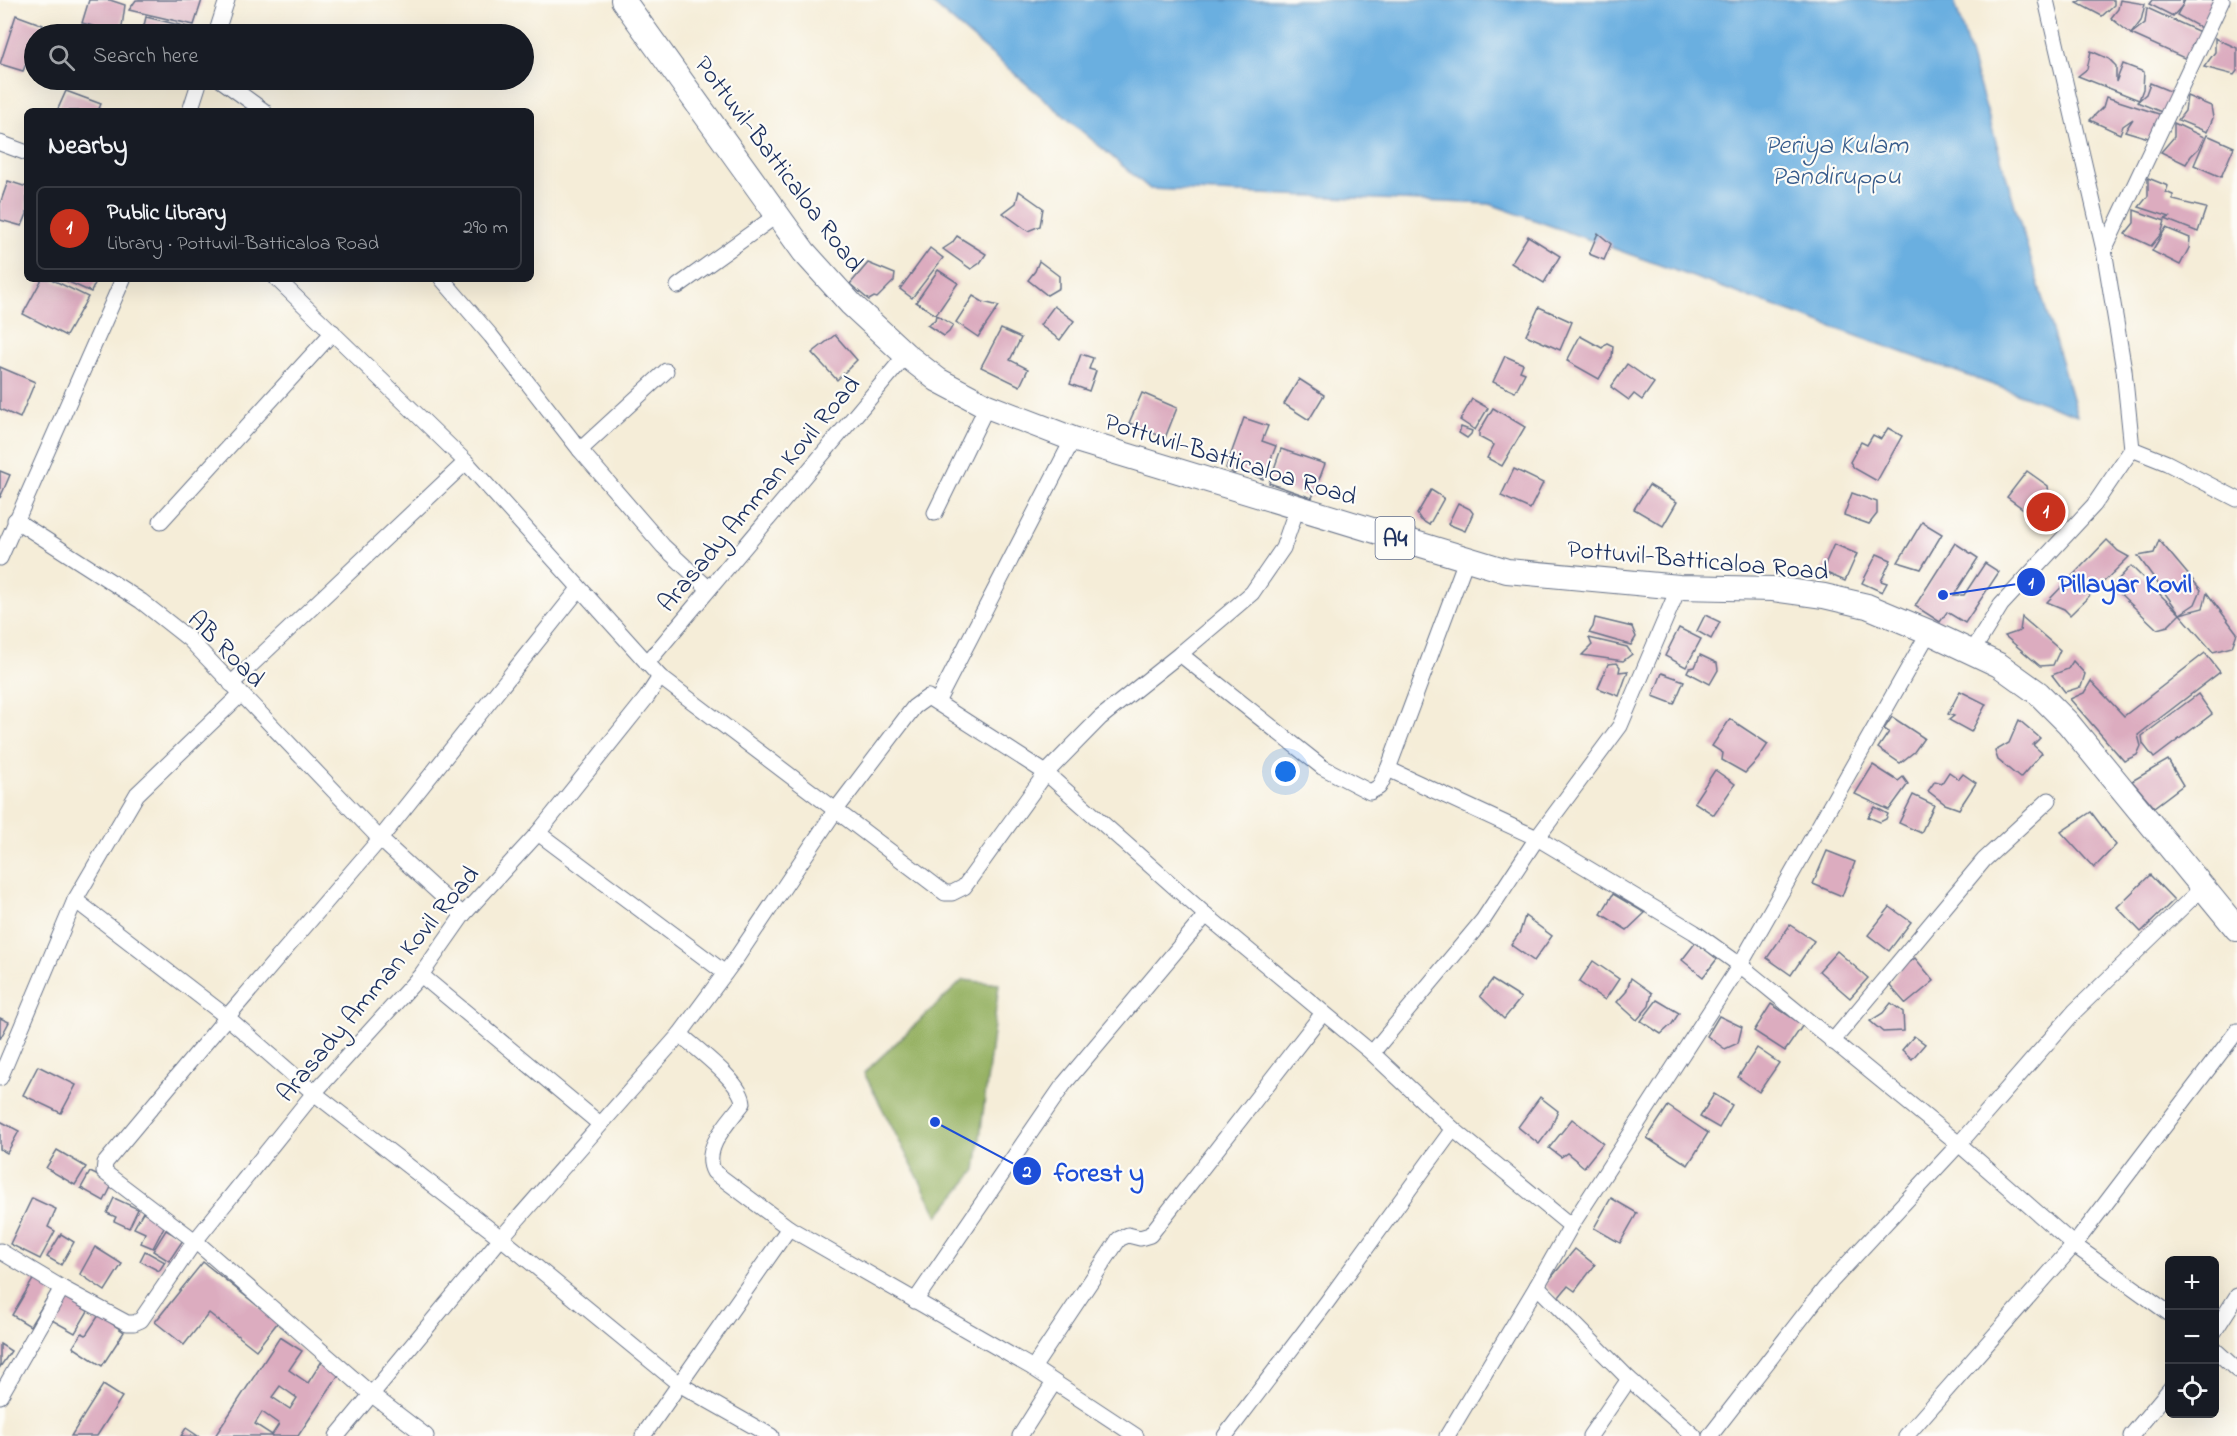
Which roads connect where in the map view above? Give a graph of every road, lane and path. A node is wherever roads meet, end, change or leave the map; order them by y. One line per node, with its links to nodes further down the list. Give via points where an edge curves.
1 (227, 0): 5 (street)
2 (623, 0): 12 (highway, Pottuvil-Batticaloa Road / A4)
3 (2046, 0): 13 (street)
4 (2222, 0): 13 (street)
5 (219, 24)
6 (197, 90): 8 (street)
7 (235, 90): 9 (street)
8 (191, 108)
9 (260, 108)
10 (0, 143): 11 (street)
11 (24, 152)
12 (777, 215): 17 (street); 19 (highway, Pottuvil-Batticaloa Road / A4, via 851,304)
13 (2104, 250): 23 (street, via 2124,370)
14 (122, 282): 29 (street)
15 (280, 282): 18 (street)
16 (445, 282): 24 (street)
17 (678, 286)
18 (333, 332): 25 (street); 30 (street)
19 (906, 355): 21 (highway, Pottuvil-Batticaloa Road / A4, via 938,380); 34 (street, Arasady Amman Kovil Road)
20 (666, 371): 24 (street)
21 (987, 406): 22 (highway, Pottuvil-Batticaloa Road / A4); 28 (street)
22 (1073, 439): 27 (highway, Pottuvil-Batticaloa Road / A4); 42 (street)
23 (2132, 449): 26 (street); 37 (street, via 2094,505 2001,605)
24 (580, 450): 34 (street, via 663,546)
25 (466, 462): 35 (street); 41 (street)
26 (2237, 499)
27 (1297, 508): 32 (highway, Pottuvil-Batticaloa Road / A4); 38 (street, via 1283,548 1252,593)
28 (935, 513)
29 (15, 520): 31 (street); 41 (street, AB Road, via 141,602 189,639)
30 (161, 520)
31 (0, 558)
32 (1466, 560): 33 (highway, Pottuvil-Batticaloa Road / A4, via 1507,571); 43 (street)
33 (1679, 587): 36 (highway, Pottuvil-Batticaloa Road / A4, via 1773,589 1824,596 1867,606); 48 (street, via 1620,726)
34 (709, 588): 39 (street, Arasady Amman Kovil Road)
35 (579, 589): 39 (street); 49 (street)
36 (1929, 632): 37 (highway, Pottuvil-Batticaloa Road / A4); 55 (street)
37 (1972, 652): 50 (highway, Pottuvil-Batticaloa Road / A4, via 2019,679 2068,723)
38 (1180, 654): 43 (street, via 1322,767 1370,792 1379,787); 44 (street, via 1100,718)
39 (647, 663): 40 (street)
40 (660, 677): 46 (street); 47 (street, Arasady Amman Kovil Road)
41 (235, 689): 49 (street, AB Road); 51 (street, via 137,794)
42 (937, 702): 44 (street); 46 (street, via 928,697 914,707)
43 (1388, 769): 48 (street)
44 (1046, 773): 46 (street, via 964,886 952,894); 53 (street)
45 (2049, 800): 62 (street, via 1984,860)
46 (836, 811): 56 (street)
47 (538, 833): 52 (street, Arasady Amman Kovil Road); 56 (street)
48 (1537, 838): 55 (street, via 1694,932); 63 (street, via 1483,920)
49 (380, 839): 52 (street, AB Road); 59 (street)
50 (2202, 888): 54 (highway, Pottuvil-Batticaloa Road / A4); 68 (street, via 2075,1011)
51 (75, 900): 59 (street); 64 (street)
52 (463, 915): 57 (street, Arasady Amman Kovil Road)
53 (1206, 915): 58 (street); 78 (street, via 1064,1084)
54 (2237, 929)
55 (1740, 965): 62 (street); 69 (street)
56 (725, 973): 61 (street)
57 (421, 975): 65 (street, Arasady Amman Kovil Road); 66 (street)
58 (1323, 1013): 63 (street); 82 (street, via 1150,1235 1119,1239)
59 (227, 1017): 65 (street); 72 (street, via 103,1169)
60 (2237, 1031): 73 (street)
61 (680, 1034): 66 (street); 70 (street, via 733,1082 742,1098 716,1139 714,1172)
62 (1832, 1042): 68 (street)
63 (1372, 1053): 67 (street)
64 (0, 1078)
65 (315, 1093): 71 (street); 72 (street, Arasady Amman Kovil Road)
66 (600, 1124): 71 (street)
67 (1453, 1129): 69 (street); 96 (street)
68 (1959, 1144): 73 (street); 100 (street, via 1825,1288)
69 (1571, 1226): 75 (street)
70 (789, 1228): 78 (street); 85 (street)
71 (501, 1238): 85 (street); 87 (street)
72 (195, 1241): 76 (street, Arasady Amman Kovil Road, via 141,1320 134,1323 127,1323); 87 (street)
73 (2074, 1245): 79 (street); 101 (street)
74 (0, 1251): 76 (street)
75 (1537, 1286): 84 (street); 97 (street)
76 (62, 1288): 89 (street)
77 (2237, 1296): 80 (street)
78 (915, 1301): 82 (street)
79 (2165, 1311)
80 (2219, 1324)
81 (2219, 1354): 83 (street)
82 (1033, 1368): 86 (street)
83 (2237, 1370)
84 (1629, 1379): 98 (street); 99 (street)
85 (679, 1384): 92 (street); 93 (street)
86 (1053, 1384): 94 (street); 95 (street)
87 (371, 1394): 90 (street); 91 (street)
88 (2165, 1394): 102 (street)
89 (0, 1396)
90 (337, 1436)
91 (426, 1436)
92 (643, 1436)
93 (771, 1436)
94 (1020, 1436)
95 (1136, 1436)
96 (1225, 1436)
97 (1447, 1436)
98 (1590, 1436)
99 (1694, 1436)
100 (1710, 1436)
101 (1906, 1436)
102 (2131, 1436)

